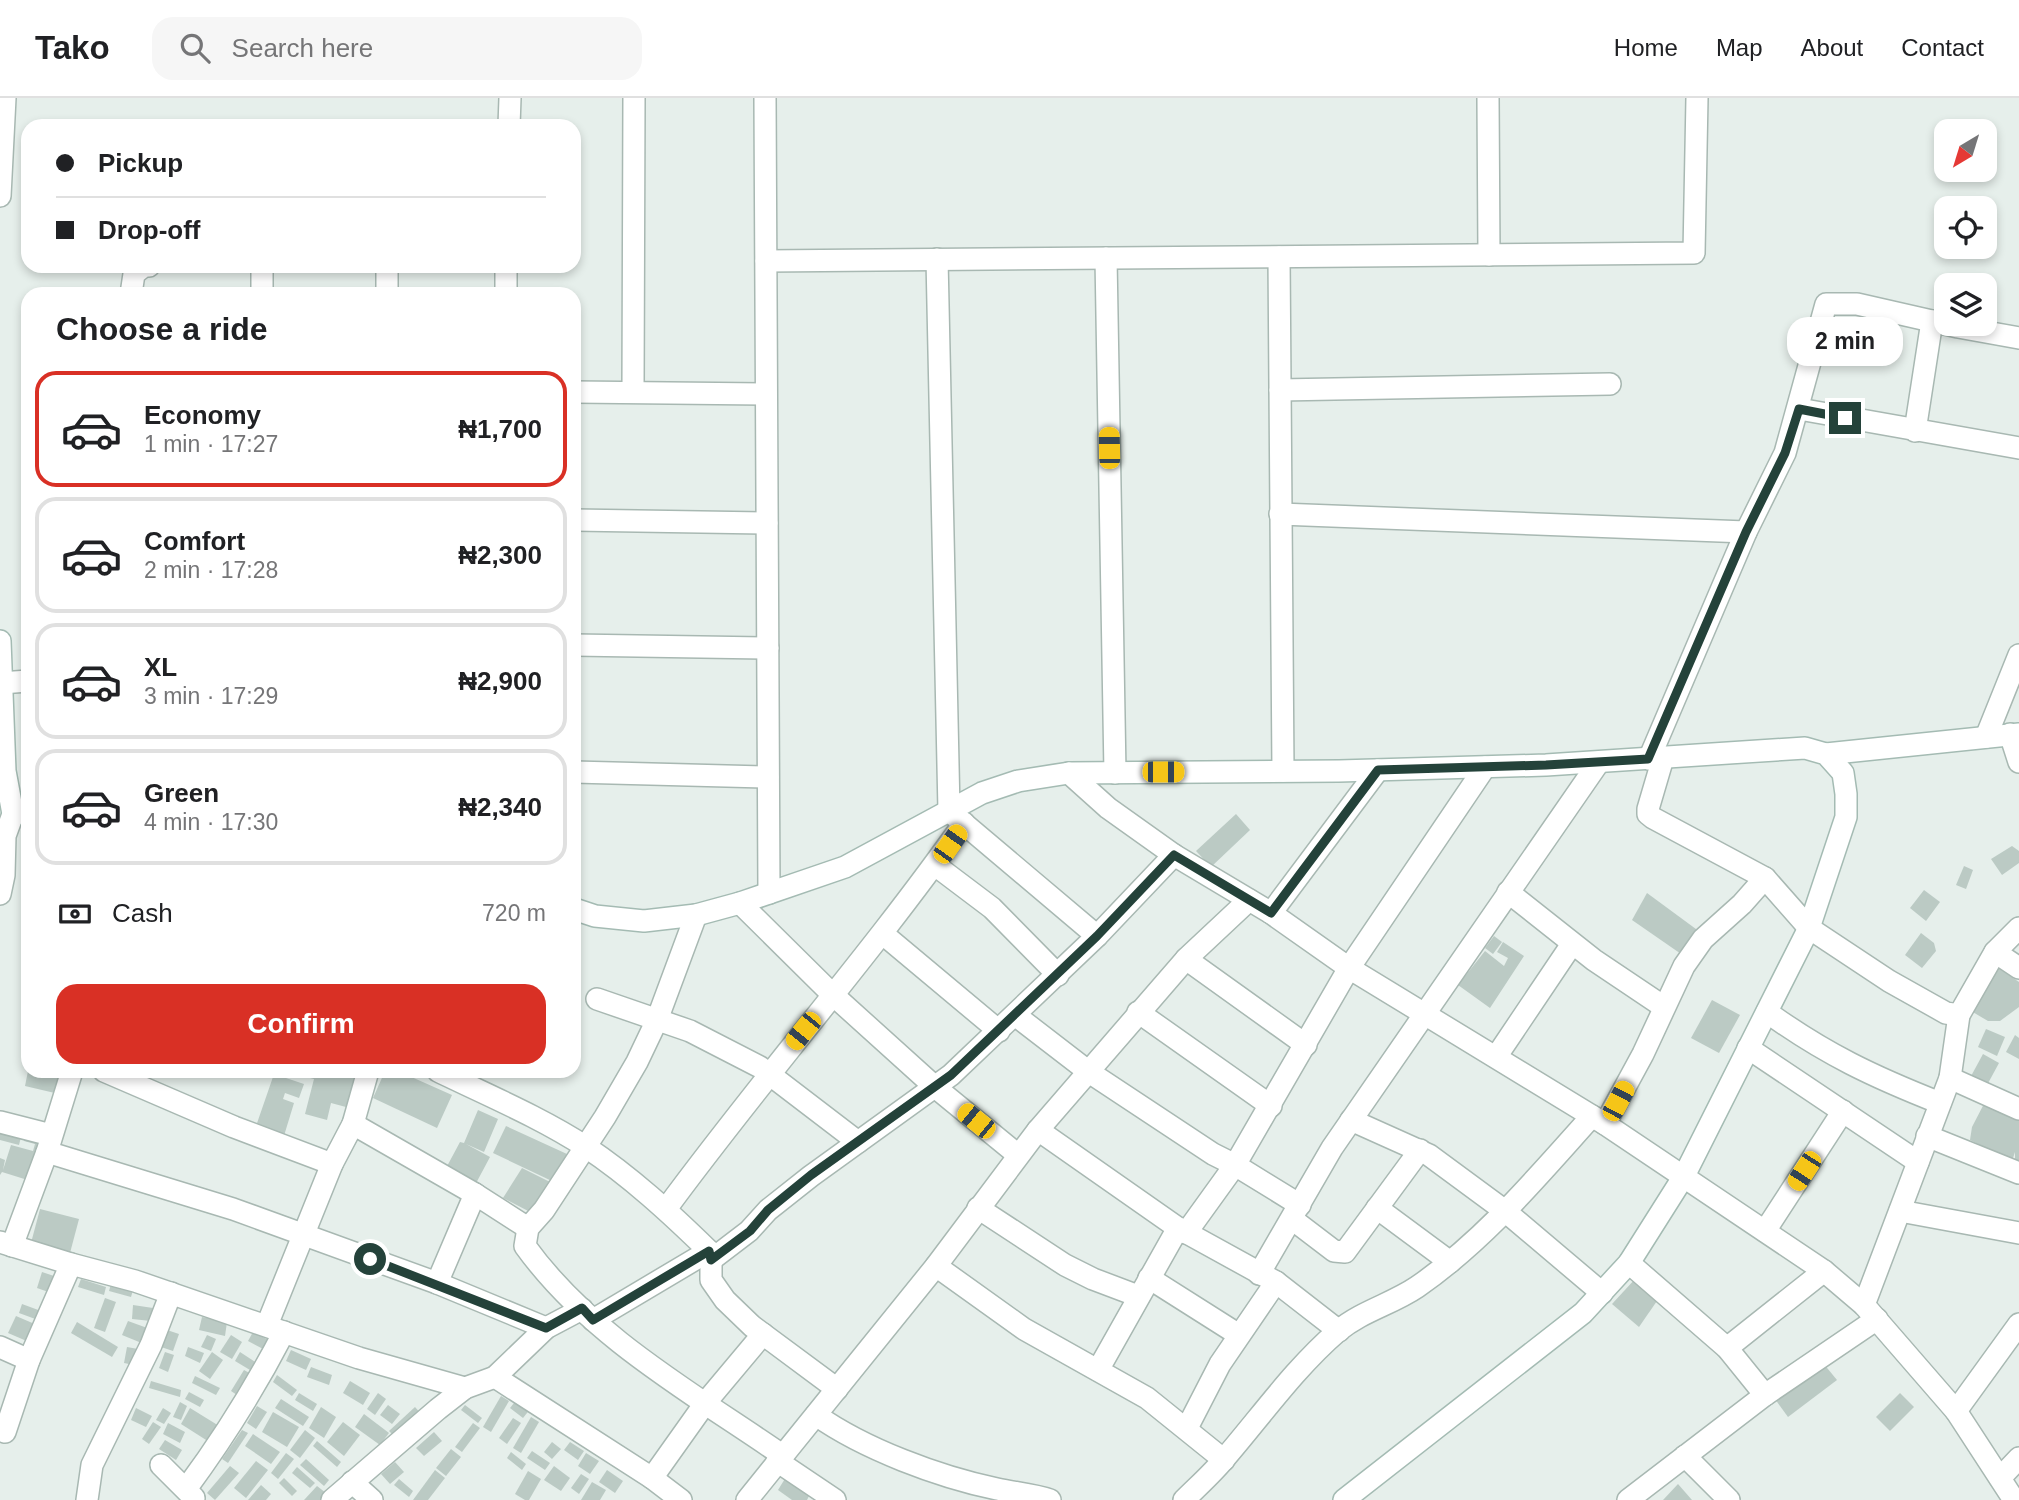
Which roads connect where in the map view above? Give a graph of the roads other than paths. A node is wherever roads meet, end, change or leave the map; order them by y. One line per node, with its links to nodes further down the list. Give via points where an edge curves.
1 (5, 98): 8 (street)
2 (510, 98): 7 (street)
3 (634, 98): 19 (street)
4 (765, 98): 13 (street)
5 (1488, 98): 9 (street)
6 (1697, 98): 9 (street, via 1694,253)
7 (509, 119)
8 (0, 196)
9 (1489, 255): 10 (street)
10 (1279, 257): 11 (street); 17 (street)
11 (1106, 258): 12 (street); 45 (street)
12 (937, 260): 13 (street); 49 (street)
13 (766, 261): 20 (street)
14 (1932, 321): 15 (street); 21 (street, via 1857,303 1826,304); 22 (street)
15 (2019, 338)
16 (1610, 384): 17 (street)
17 (1280, 390): 24 (street)
18 (581, 392): 19 (street)
19 (633, 392): 20 (street)
20 (766, 394): 26 (street)
21 (1799, 409): 22 (street); 27 (street, via 1785,453)
22 (1915, 431): 23 (street)
23 (2019, 448)
24 (1280, 514): 27 (street); 43 (street)
25 (581, 520): 26 (street)
26 (767, 523): 30 (street)
27 (1746, 532): 38 (street)
28 (0, 641): 33 (street)
29 (581, 645): 30 (street)
30 (768, 648): 47 (street)
31 (2019, 655): 36 (street)
32 (21, 682): 33 (street)
33 (1, 683): 34 (street)
34 (1, 705): 48 (street, via 5,771)
35 (2015, 734): 36 (street); 40 (street)
36 (1986, 737): 37 (street)
37 (1826, 754): 38 (street, via 1805,748); 62 (street, via 1843,773 1846,817)
38 (1656, 758): 39 (street); 53 (street, via 1648,814)
39 (1599, 762): 41 (street); 54 (street)
40 (2019, 762)
41 (1485, 767): 42 (street); 69 (street)
42 (1378, 770): 43 (street); 60 (street)
43 (1283, 771): 45 (street)
44 (581, 772): 47 (street)
45 (1115, 773): 46 (street)
46 (1069, 774): 49 (street, via 1018,781 982,793); 51 (street)
47 (768, 777): 55 (street)
48 (21, 813): 50 (street)
49 (957, 817): 52 (street); 55 (street, via 845,867); 65 (street)
50 (3, 837): 56 (street)
51 (1174, 855): 57 (street); 65 (street)
52 (935, 865): 64 (street); 71 (street, via 992,908)
53 (1765, 878): 62 (street); 74 (street, via 1703,939)
54 (1508, 892): 66 (street); 77 (street)
55 (769, 893): 58 (street)
56 (0, 894)
57 (1249, 900): 60 (street); 68 (street)
58 (740, 903): 61 (street); 72 (street)
59 (581, 911): 61 (street, via 644,921)
60 (1271, 913): 69 (street)
61 (696, 915): 80 (street)
62 (1809, 928): 76 (street); 79 (street, via 1898,986 1946,1013)
63 (2019, 928): 67 (street)
64 (883, 934): 72 (street); 81 (street)
65 (1097, 936): 71 (street)
66 (1572, 944): 74 (street); 84 (street)
67 (1995, 952): 70 (street); 79 (street)
68 (1186, 959): 75 (street); 82 (street)
69 (1349, 968): 77 (street); 82 (street)
70 (2019, 968)
71 (1058, 975): 78 (street)
72 (832, 994): 86 (street); 92 (street)
73 (597, 999): 80 (street)
74 (1664, 1007): 98 (street, via 1643,1054)
75 (1138, 1012): 85 (street); 94 (street)
76 (1767, 1012): 83 (street); 93 (street, via 1837,1058)
77 (1426, 1014): 84 (street); 97 (street)
78 (1015, 1015): 81 (street); 85 (street)
79 (1959, 1015): 91 (street)
80 (657, 1020): 86 (street, via 691,1031); 105 (street)
81 (999, 1031): 92 (street)
82 (1306, 1045): 94 (street)
83 (1748, 1048): 96 (street); 112 (street)
84 (1496, 1057): 98 (street)
85 (1089, 1072): 101 (street); 110 (street)
86 (769, 1073): 103 (street); 116 (street)
87 (70, 1078): 104 (street)
88 (120, 1078): 109 (street)
89 (366, 1078): 100 (street)
90 (452, 1078): 105 (street)
91 (1950, 1078): 93 (street); 95 (street)
92 (935, 1087): 103 (street); 107 (street)
93 (1940, 1103): 102 (street)
94 (1271, 1105): 110 (street)
95 (2019, 1108)
96 (1843, 1111): 108 (street); 122 (street)
97 (1350, 1120): 106 (street); 119 (street)
98 (1598, 1120): 112 (street); 117 (street)
99 (0, 1122): 104 (street)
100 (353, 1124): 109 (street); 113 (street)
101 (1038, 1130): 107 (street); 121 (street)
102 (1927, 1136): 108 (street); 111 (street)
103 (858, 1142): 126 (street, via 768,1210 750,1231)
104 (49, 1144): 124 (street); 125 (street)
105 (585, 1146): 116 (street); 120 (street)
106 (1420, 1150): 115 (street); 117 (street)
107 (1018, 1155): 114 (street)
108 (1918, 1162): 118 (street)
109 (332, 1164): 124 (street)
110 (1235, 1165): 119 (street); 121 (street)
111 (2019, 1173)
112 (1684, 1176): 122 (street); 128 (street)
113 (475, 1194): 120 (street); 133 (street)
114 (978, 1208): 130 (street); 134 (street, via 1093,1279)
115 (1377, 1208): 119 (street, via 1345,1252 1334,1251); 127 (street)
116 (666, 1209): 126 (street)
117 (1505, 1211): 127 (street); 136 (street)
118 (1900, 1211): 123 (street); 137 (street)
119 (1296, 1212): 132 (street)
120 (528, 1228): 138 (street, via 525,1246)
121 (1182, 1231): 132 (street); 134 (street)
122 (1765, 1231): 131 (street)
123 (2019, 1233)
124 (304, 1234): 133 (street); 141 (street)
125 (6, 1244): 129 (street)
126 (710, 1255): 138 (street); 143 (street, via 715,1289)
127 (1450, 1262): 142 (street, via 1415,1289)
128 (1629, 1263): 136 (street); 146 (street)
129 (71, 1265): 135 (street); 147 (street)
130 (936, 1266): 148 (street, via 1024,1329); 151 (street)
131 (1824, 1271): 137 (street); 146 (street)
132 (1267, 1278): 142 (street); 144 (street)
133 (437, 1283): 140 (street)
134 (1144, 1287): 144 (street); 148 (street)
135 (171, 1293): 141 (street); 167 (street, via 92,1465)
136 (1601, 1293): 175 (street, via 1583,1313)
137 (1871, 1312): 152 (street); 154 (street)
138 (587, 1314): 140 (street); 153 (street)
139 (2019, 1324): 154 (street)
140 (546, 1328): 149 (street)
141 (275, 1329): 150 (street); 166 (street, via 248,1400)
142 (1339, 1331): 161 (street, via 1290,1380)
143 (763, 1334): 151 (street); 153 (street)
144 (1239, 1335): 156 (street)
145 (0, 1347): 147 (street)
146 (1727, 1348): 152 (street)
147 (29, 1360): 157 (street)
148 (1098, 1370): 156 (street, via 1147,1398)
149 (495, 1377): 150 (street); 163 (street)
150 (465, 1388): 165 (street)
151 (837, 1389): 155 (street)
152 (1765, 1395): 158 (street)
153 (706, 1402): 159 (street); 163 (street)
154 (1956, 1411): 164 (street)
155 (816, 1415): 159 (street); 173 (street, via 857,1440 915,1464)
156 (1187, 1429): 161 (street)
157 (5, 1432)
158 (1685, 1456): 176 (street); 177 (street)
159 (779, 1458): 171 (street); 172 (street)
160 (2019, 1458): 164 (street)
161 (1224, 1460): 174 (street)
162 (161, 1465): 166 (street)
163 (652, 1478): 170 (street)
164 (2000, 1478): 178 (street)
165 (352, 1482): 168 (street); 169 (street)
166 (191, 1495)
167 (87, 1500)
168 (332, 1500)
169 (372, 1500)
170 (681, 1500)
171 (747, 1500)
172 (835, 1500)
173 (1050, 1500)
174 (1184, 1500)
175 (1344, 1500)
176 (1628, 1500)
177 (1729, 1500)
178 (2014, 1500)

